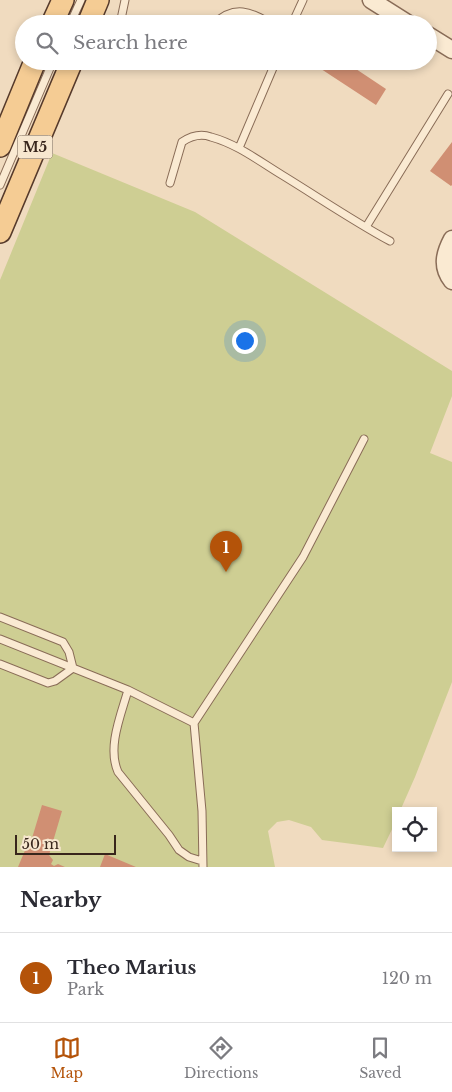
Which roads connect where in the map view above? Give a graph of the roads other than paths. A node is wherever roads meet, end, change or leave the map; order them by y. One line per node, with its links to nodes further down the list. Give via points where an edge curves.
1 (63, 0): 7 (main road)
2 (81, 0): 8 (lane)
3 (98, 0): 9 (main road)
4 (124, 0): 10 (lane)
5 (303, 0): 13 (lane)
6 (371, 0): 14 (street)
7 (56, 15)
8 (74, 15)
9 (92, 15)
10 (122, 15)
11 (226, 15): 12 (lane, via 250,12)
12 (256, 15)
13 (296, 15)
14 (395, 15)
15 (437, 41): 16 (street)
16 (452, 50)
17 (31, 70): 22 (main road, M5)
18 (49, 70): 25 (lane)
19 (68, 70): 27 (main road, M5)
20 (272, 70): 23 (lane)
21 (448, 94): 26 (lane)
22 (0, 146)
23 (239, 148): 24 (lane, via 210,136 190,137 182,142); 26 (lane)
24 (170, 183)
25 (0, 185)
26 (366, 227): 29 (lane)
27 (0, 232)
28 (452, 239): 30 (street, via 444,257)
29 (390, 241)
30 (450, 277)
31 (364, 439): 37 (lane, via 303,558)
32 (0, 617): 35 (lane, via 64,642)
33 (0, 638): 35 (lane)
34 (0, 664): 35 (lane, via 48,683)
35 (72, 668): 36 (lane)
36 (128, 690): 37 (lane); 38 (lane, via 114,746 118,772 179,850)
37 (194, 723): 38 (lane)
38 (203, 864)

